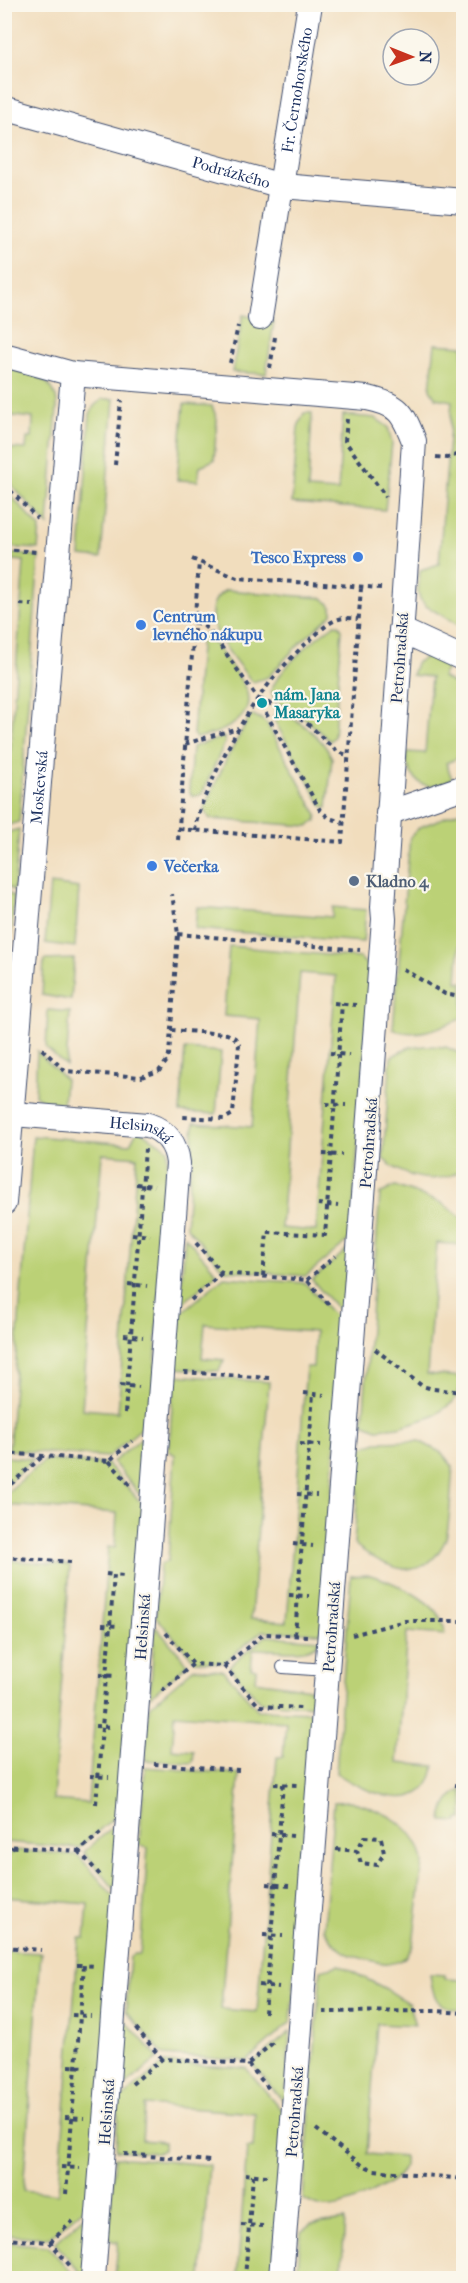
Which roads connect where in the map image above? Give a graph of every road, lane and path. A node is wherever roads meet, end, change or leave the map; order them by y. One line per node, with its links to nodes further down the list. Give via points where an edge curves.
1 (310, 4): 3 (street, Fr. Černohorského)
2 (4, 108): 3 (street, Podrázkého)
3 (282, 186): 4 (street, Podrázkého); 5 (street, Fr. Černohorského)
4 (464, 201)
5 (258, 322): 8 (path); 9 (path)
6 (4, 355): 7 (street, Petrohradská)
7 (73, 374): 8 (street, Petrohradská); 17 (street, Moskevská)
8 (227, 386): 9 (street, Petrohradská)
9 (267, 390): 24 (street, Petrohradská, via 384,401 396,407 406,420 414,441)
10 (121, 394): 12 (path)
11 (347, 411): 14 (path, via 345,441)
12 (115, 465)
13 (4, 484): 15 (path)
14 (386, 498)
15 (44, 526)
16 (4, 549): 17 (path)
17 (59, 554): 43 (street, Moskevská)
18 (192, 559): 19 (path)
19 (199, 562): 21 (path, via 237,579); 23 (path)
20 (386, 582): 21 (path, via 379,590)
21 (361, 588): 22 (path)
22 (358, 619): 26 (path, via 338,619 321,630 295,654); 29 (path)
23 (195, 622): 26 (path, via 217,640); 28 (path)
24 (401, 630): 25 (street); 31 (street, Petrohradská)
25 (464, 659)
26 (258, 699): 27 (path); 29 (path, via 296,716 338,753); 32 (path, via 320,810)
27 (239, 728): 28 (path); 34 (path, via 203,800)
28 (185, 744): 33 (path)
29 (348, 754): 32 (path)
30 (464, 787): 31 (street)
31 (388, 813): 38 (street, Petrohradská)
32 (343, 822): 34 (path, via 342,842)
33 (179, 829): 34 (path); 35 (path)
34 (195, 831)
35 (178, 840)
36 (172, 894): 37 (path)
37 (178, 934): 38 (path); 41 (path)
38 (388, 958): 39 (path, via 445,994); 72 (street, Petrohradská)
39 (464, 998)
40 (342, 1004): 49 (path, via 325,1235 267,1232)
41 (171, 1030): 42 (path, via 167,1061 147,1077 65,1071 42,1050); 44 (path, via 227,1034 239,1045 233,1114 224,1119)
42 (42, 1043)
43 (13, 1114): 45 (street, Helsinská); 46 (street, Moskevská)
44 (179, 1116)
45 (147, 1125): 57 (path); 58 (street, Helsinská, via 168,1138 178,1163)
46 (4, 1203)
47 (196, 1242): 48 (path)
48 (222, 1273): 49 (path); 51 (path)
49 (263, 1276): 50 (path)
50 (307, 1280)
51 (183, 1307)
52 (373, 1348): 55 (path, via 422,1386)
53 (182, 1372): 54 (path)
54 (269, 1378)
55 (464, 1392)
56 (313, 1394): 71 (path)
57 (125, 1413)
58 (158, 1419): 60 (path, via 109,1461); 66 (street, Helsinská)
59 (4, 1454): 60 (path)
60 (43, 1456): 61 (path)
61 (4, 1490)
62 (4, 1557): 63 (path)
63 (70, 1562)
64 (106, 1574): 65 (path)
65 (114, 1575): 66 (path); 69 (path)
66 (146, 1577): 101 (street, Helsinská)
67 (464, 1621): 72 (path, via 405,1621)
68 (102, 1625): 69 (path)
69 (109, 1625): 78 (path)
70 (159, 1625): 73 (path)
71 (295, 1635): 72 (path); 74 (path, via 264,1634)
72 (336, 1637): 76 (street, Petrohradská)
73 (193, 1664): 74 (path); 79 (path)
74 (224, 1666): 80 (path, via 259,1706)
75 (283, 1667): 76 (lane)
76 (327, 1670): 80 (street, Petrohradská)
77 (99, 1675): 78 (path)
78 (106, 1676): 82 (path)
79 (161, 1691)
80 (324, 1710): 126 (street, Petrohradská)
81 (94, 1725): 82 (path)
82 (102, 1726): 86 (path)
83 (152, 1764): 84 (path)
84 (239, 1770)
85 (90, 1776): 86 (path)
86 (98, 1776): 90 (path)
87 (283, 1784): 103 (path)
88 (454, 1785): 89 (path)
89 (464, 1786)
90 (96, 1804)
91 (4, 1846): 92 (path)
92 (14, 1846): 94 (path); 96 (path)
93 (327, 1848): 95 (path)
94 (79, 1851)
95 (357, 1851): 95 (path, via 364,1837 381,1838 384,1853 377,1864 361,1863)
96 (4, 1854)
97 (4, 1947): 98 (path)
98 (41, 1950)
99 (76, 1965): 100 (path)
100 (84, 1965): 101 (path); 106 (path)
101 (116, 1967): 124 (street, Helsinská)
102 (314, 2012): 104 (path)
103 (265, 2013)
104 (464, 2013)
105 (72, 2015): 106 (path)
106 (80, 2016): 111 (path)
107 (129, 2020): 108 (path)
108 (162, 2059): 109 (path); 112 (path)
109 (248, 2064)
110 (69, 2066): 111 (path)
111 (76, 2066): 114 (path)
112 (131, 2085)
113 (65, 2117): 114 (path)
114 (72, 2117): 119 (path)
115 (315, 2128): 121 (path, via 374,2170)
116 (122, 2154): 117 (path)
117 (210, 2161)
118 (61, 2167): 119 (path)
119 (68, 2167): 122 (path)
120 (253, 2175): 125 (path)
121 (464, 2179)
122 (66, 2194)
123 (4, 2239): 124 (path, via 50,2242)
124 (83, 2274)
125 (245, 2278)
126 (281, 2278)

